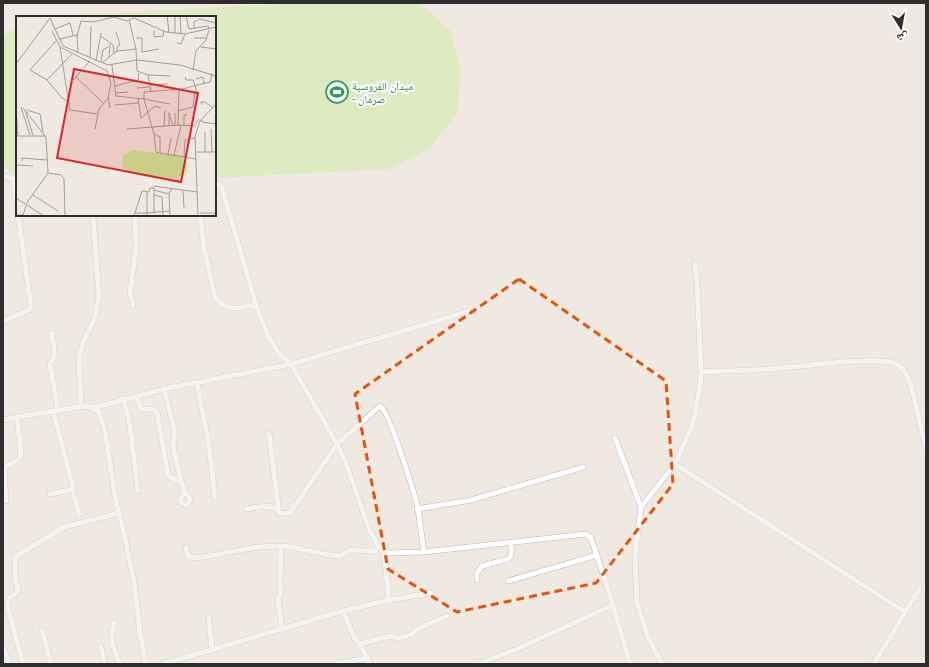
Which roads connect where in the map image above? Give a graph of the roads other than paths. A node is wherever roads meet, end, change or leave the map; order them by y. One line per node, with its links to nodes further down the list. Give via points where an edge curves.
1 (3, 176): 2 (street)
2 (16, 179)
3 (216, 184): 10 (street, via 221,185)
4 (18, 216): 12 (street, via 31,306 29,310)
5 (93, 216): 20 (street, via 98,297 95,317 78,358)
6 (135, 216): 9 (street, via 136,249 130,292)
7 (200, 216): 10 (street, via 215,297 221,304 230,308 252,305)
8 (696, 264): 15 (street)
9 (133, 306)
10 (257, 308): 14 (street, via 268,336 279,354)
11 (467, 312): 14 (street)
12 (3, 321)
13 (52, 333): 22 (street, via 55,356 50,364)
14 (291, 364): 16 (street); 28 (street)
15 (701, 372): 25 (street, via 865,361 893,363 901,367 907,375); 30 (street, via 695,414)
16 (197, 383): 17 (street); 37 (street, via 209,445)
17 (164, 389): 18 (street); 32 (street, via 175,432 173,446)
18 (136, 396): 19 (street); 32 (street, via 141,409 152,409 157,412 168,475)
19 (123, 399): 21 (street); 35 (street, via 129,419)
20 (81, 407): 21 (street); 22 (street)
21 (93, 408): 42 (street, via 99,412 105,431)
22 (56, 411): 23 (street); 33 (street)
23 (17, 417): 24 (street); 38 (street, via 21,456 4,469)
24 (3, 420)
25 (923, 424): 29 (street)
26 (269, 434): 43 (street)
27 (615, 438): 39 (street)
28 (337, 444): 41 (street, via 378,406 382,407 390,421); 43 (street, via 290,513); 48 (street, via 369,529)
29 (926, 448)
30 (676, 464): 39 (street); 59 (street)
31 (584, 467): 41 (street, via 482,497)
32 (181, 481): 34 (street)
33 (72, 489): 36 (street); 44 (street)
34 (184, 491)
35 (138, 492)
36 (50, 494)
37 (215, 497)
38 (6, 501)
39 (641, 507): 70 (street, via 635,557 637,603 648,638)
40 (246, 508): 43 (street, via 268,506 274,507)
41 (418, 509): 50 (street)
42 (119, 513): 72 (street, via 64,527 15,557 18,591 9,599 7,605); 76 (street, via 134,581)
43 (279, 513)
44 (79, 514)
45 (510, 542): 50 (street); 51 (street, via 584,534 592,538); 52 (street, via 511,557 482,566 476,573)
46 (281, 546): 47 (street, via 195,558 188,556); 48 (street, via 340,556 348,550 374,551); 63 (street, via 281,593 278,601)
47 (186, 548)
48 (379, 548): 49 (street)
49 (384, 552): 50 (street); 56 (street)
50 (424, 552)
51 (597, 556): 53 (street); 57 (street)
52 (477, 580)
53 (508, 581)
54 (919, 589): 59 (street)
55 (431, 593): 56 (street)
56 (389, 600): 58 (street)
57 (613, 605): 80 (street); 81 (street)
58 (343, 611): 63 (street); 65 (street)
59 (905, 612): 82 (street)
60 (447, 616): 65 (street, via 407,636 390,636)
61 (209, 618): 68 (street)
62 (115, 622): 75 (street, via 111,632 112,644)
63 (282, 629): 68 (street)
64 (42, 630): 73 (street)
65 (360, 644): 69 (street)
66 (3, 647): 71 (street)
67 (101, 647): 74 (street)
68 (212, 650): 77 (street)
69 (368, 658): 78 (street); 79 (street)
70 (660, 663)
71 (9, 664)
72 (23, 664)
73 (51, 664)
74 (105, 664)
75 (120, 664)
76 (146, 664)
77 (162, 664)
78 (335, 664)
79 (370, 664)
80 (478, 664)
81 (630, 664)
82 (874, 664)

